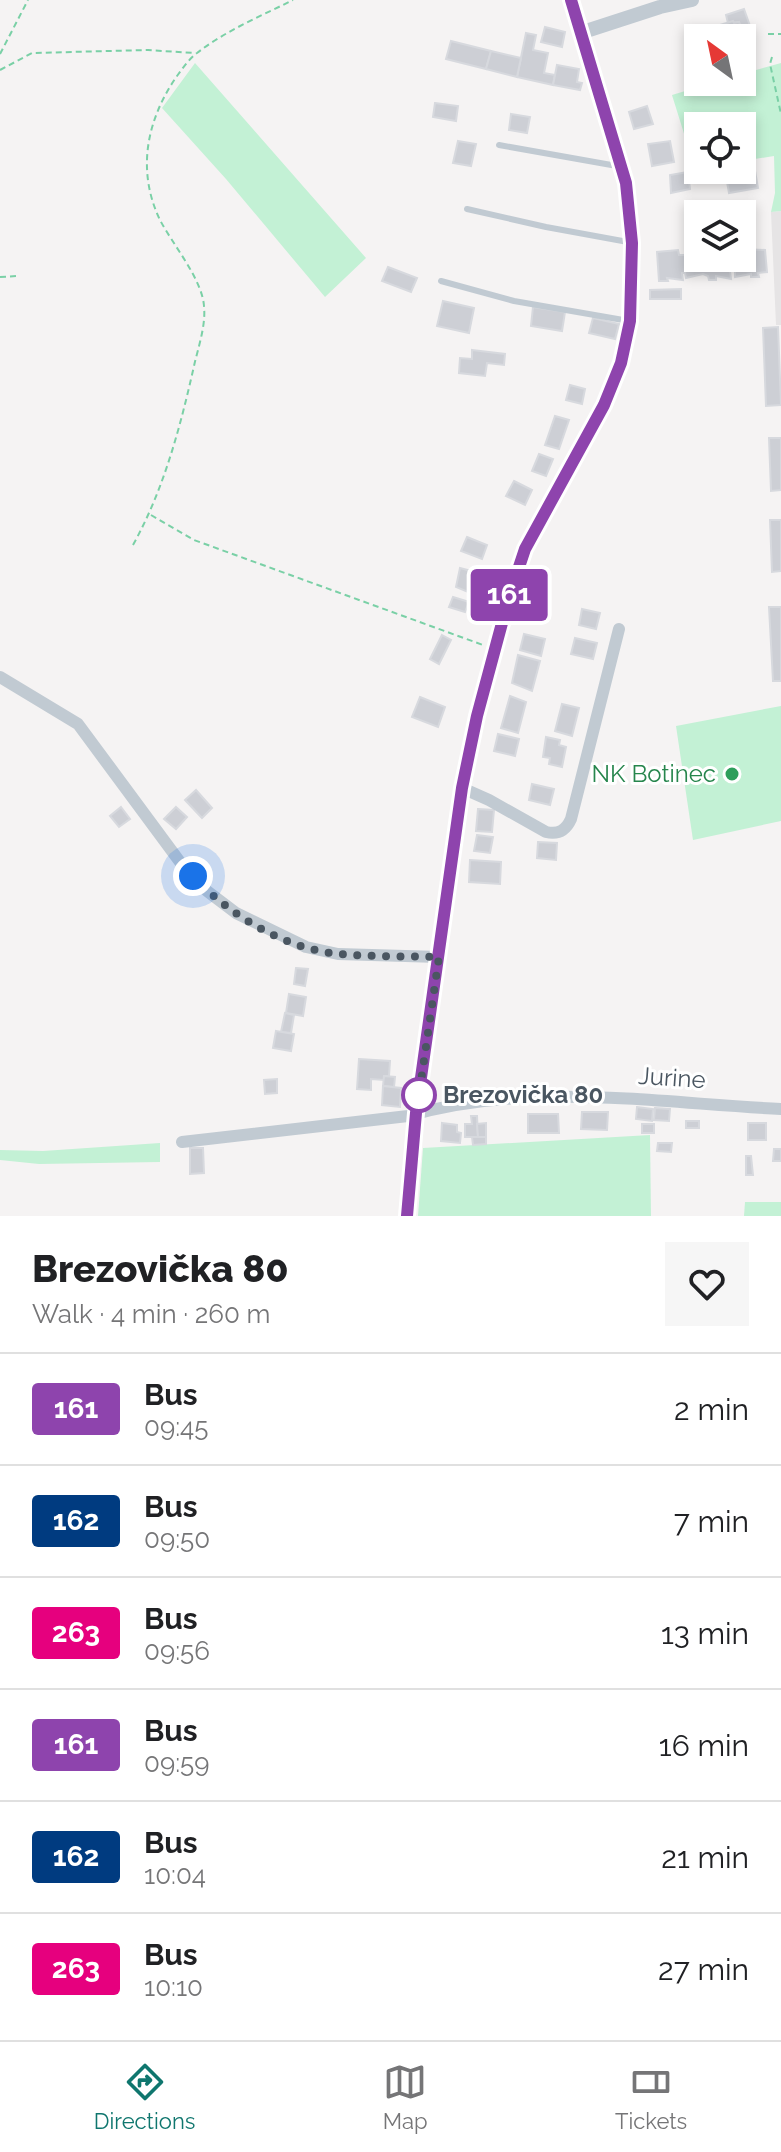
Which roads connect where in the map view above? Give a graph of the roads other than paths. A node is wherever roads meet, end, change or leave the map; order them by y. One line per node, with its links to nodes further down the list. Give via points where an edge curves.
1 (571, 0): 3 (main road)
2 (692, 0): 3 (street)
3 (580, 33): 5 (main road)
4 (499, 145): 5 (lane)
5 (622, 167): 7 (main road)
6 (467, 209): 7 (lane)
7 (632, 243): 9 (main road)
8 (441, 281): 9 (lane, via 514,301)
9 (630, 321): 12 (main road, via 604,405 525,549 494,649)
10 (619, 629): 12 (street, via 571,819 563,831 546,832)
11 (0, 677): 13 (street, via 78,724 180,862 236,913 306,947 338,954)
12 (462, 788): 13 (main road)
13 (439, 957): 15 (main road)
14 (781, 1109): 15 (street, Jurine, via 582,1097 491,1101)
15 (416, 1113): 16 (street, Jurine); 17 (main road)
16 (182, 1142)
17 (407, 1216)

